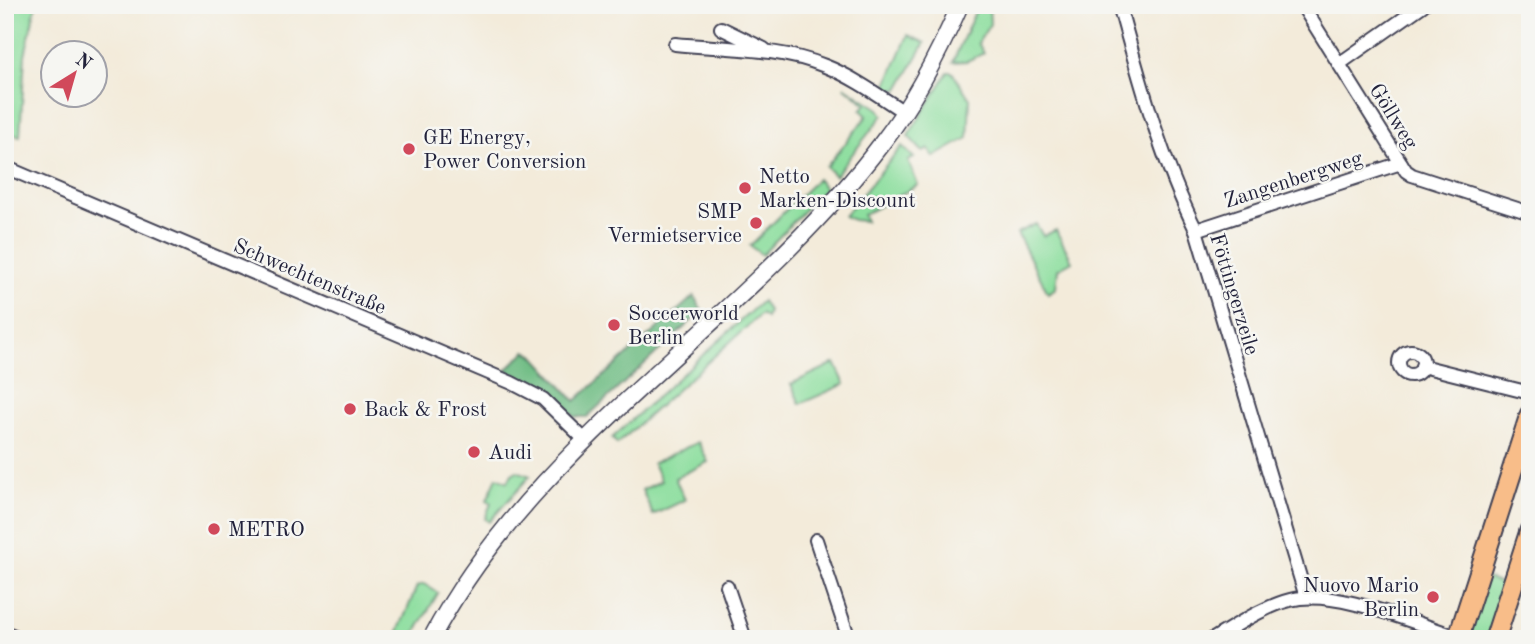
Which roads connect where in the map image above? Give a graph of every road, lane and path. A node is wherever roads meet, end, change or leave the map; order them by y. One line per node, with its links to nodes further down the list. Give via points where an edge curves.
1 (960, 5): 9 (street)
2 (1119, 5): 13 (street, Föttingerzeile, via 1177,193)
3 (1302, 5): 8 (street, Göllweg)
4 (1423, 5): 8 (street)
5 (721, 28): 7 (street)
6 (675, 44): 7 (street)
7 (774, 53): 9 (street, via 824,65)
8 (1339, 64): 10 (street, Göllweg)
9 (904, 112): 17 (street, via 860,171 792,246)
10 (1401, 163): 12 (street, Göllweg, via 1412,175); 13 (street, Zangenbergweg)
11 (5, 167): 17 (street, Schwechtenstraße, via 512,383 543,399)
12 (1530, 213)
13 (1196, 230): 21 (street, Föttingerzeile)
14 (1422, 366): 15 (street)
15 (1530, 393)
16 (1530, 415): 23 (main road)
17 (586, 441): 25 (street, via 494,543)
18 (1530, 531): 29 (main road)
19 (816, 540): 27 (street)
20 (727, 586): 26 (street)
21 (1306, 597): 23 (street, via 1346,602); 28 (street, via 1272,607)
22 (5, 635): 24 (main road)
23 (1458, 638)
24 (15, 639)
25 (431, 639)
26 (745, 639)
27 (849, 639)
28 (1213, 639)
29 (1495, 639)

